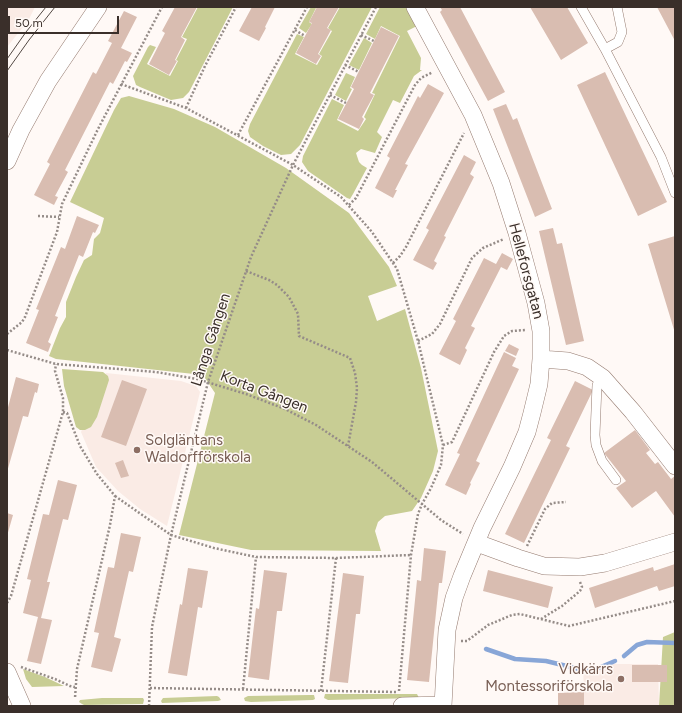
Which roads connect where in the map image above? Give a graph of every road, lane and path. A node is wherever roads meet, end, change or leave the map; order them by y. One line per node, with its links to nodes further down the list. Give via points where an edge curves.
1 (98, 7): 24 (street, via 48,81)
2 (157, 7): 9 (path)
3 (236, 7): 21 (path)
4 (307, 7): 10 (path)
5 (376, 7): 11 (path, Långa Gången)
6 (415, 7): 37 (street, Helleforsgatan, via 473,115 501,183 536,303 541,331)
7 (581, 7): 14 (lane)
8 (617, 7): 14 (lane, via 622,32 618,42)
9 (161, 8): 18 (path)
10 (295, 30): 12 (path); 23 (path)
11 (361, 35): 13 (path); 15 (path, Långa Gången)
12 (305, 36)
13 (374, 41)
14 (605, 49): 26 (lane, via 661,157)
15 (345, 65): 17 (path); 19 (path, Långa Gången)
16 (438, 70): 27 (path, via 422,78 415,85)
17 (359, 72)
18 (122, 84): 21 (path); 29 (path, via 80,165 62,204)
19 (330, 95): 20 (path); 25 (path, Långa Gången)
20 (346, 103)
21 (186, 108): 23 (path)
22 (466, 129): 31 (path, via 406,247)
23 (238, 135): 25 (path)
24 (7, 161)
25 (293, 165): 27 (path); 32 (path, Långa Gången)
26 (675, 193)
27 (350, 205): 31 (path)
28 (38, 216): 29 (path)
29 (59, 217): 34 (path, via 57,232 25,317)
30 (509, 237): 35 (path, via 483,248 472,258 440,324 432,334)
31 (393, 263): 35 (path, via 400,278)
32 (246, 271): 40 (path, Långa Gången); 45 (path, via 269,280 289,297 298,314 299,336 350,358 357,388)
33 (533, 329): 44 (path, via 512,331 504,336 452,442)
34 (7, 334)
35 (418, 341): 44 (path)
36 (7, 350): 38 (path, Korta Gången)
37 (541, 359): 39 (street, via 568,361 587,367); 53 (street, Helleforsgatan, via 538,384 526,432)
38 (56, 364): 40 (path, Korta Gången, via 156,372); 43 (path, via 55,371 63,398)
39 (603, 378): 46 (street); 47 (lane, via 597,385 596,445 602,461)
40 (208, 382): 42 (path, Korta Gången); 51 (path, Långa Gången)
41 (284, 399): 42 (path)
42 (281, 407): 45 (path, Korta Gången, via 316,425)
43 (63, 412): 48 (path, via 67,413 80,446 97,474); 60 (path)
44 (443, 445): 50 (path, via 441,465)
45 (348, 446): 50 (path, Korta Gången, via 385,472)
46 (675, 466)
47 (616, 480)
48 (115, 496): 51 (path); 64 (path)
49 (566, 502): 54 (path, via 552,503 546,509)
50 (422, 504): 53 (path, Korta Gången); 55 (path)
51 (171, 535): 56 (path); 65 (path, Långa Gången, via 152,627)
52 (675, 542): 58 (street, via 606,563)
53 (477, 543): 58 (street, via 544,566); 62 (street, Helleforsgatan, via 454,598)
54 (525, 550)
55 (410, 555): 57 (path); 68 (path)
56 (256, 557): 57 (path); 66 (path)
57 (336, 558): 67 (path)
58 (580, 567): 61 (path, via 580,591)
59 (675, 601): 61 (path, via 569,626)
60 (7, 603)
61 (541, 619): 62 (path, via 520,614 512,615 488,625 467,641)
62 (447, 641): 72 (street, Helleforsgatan)
63 (13, 669): 64 (path, via 55,679); 70 (street)
64 (75, 687): 69 (path)
65 (150, 688): 66 (path); 71 (path, Långa Gången)
66 (243, 689): 67 (path)
67 (321, 691): 68 (path)
68 (402, 696): 72 (street)
69 (75, 698)
70 (22, 706)
71 (149, 706)
72 (443, 706)

